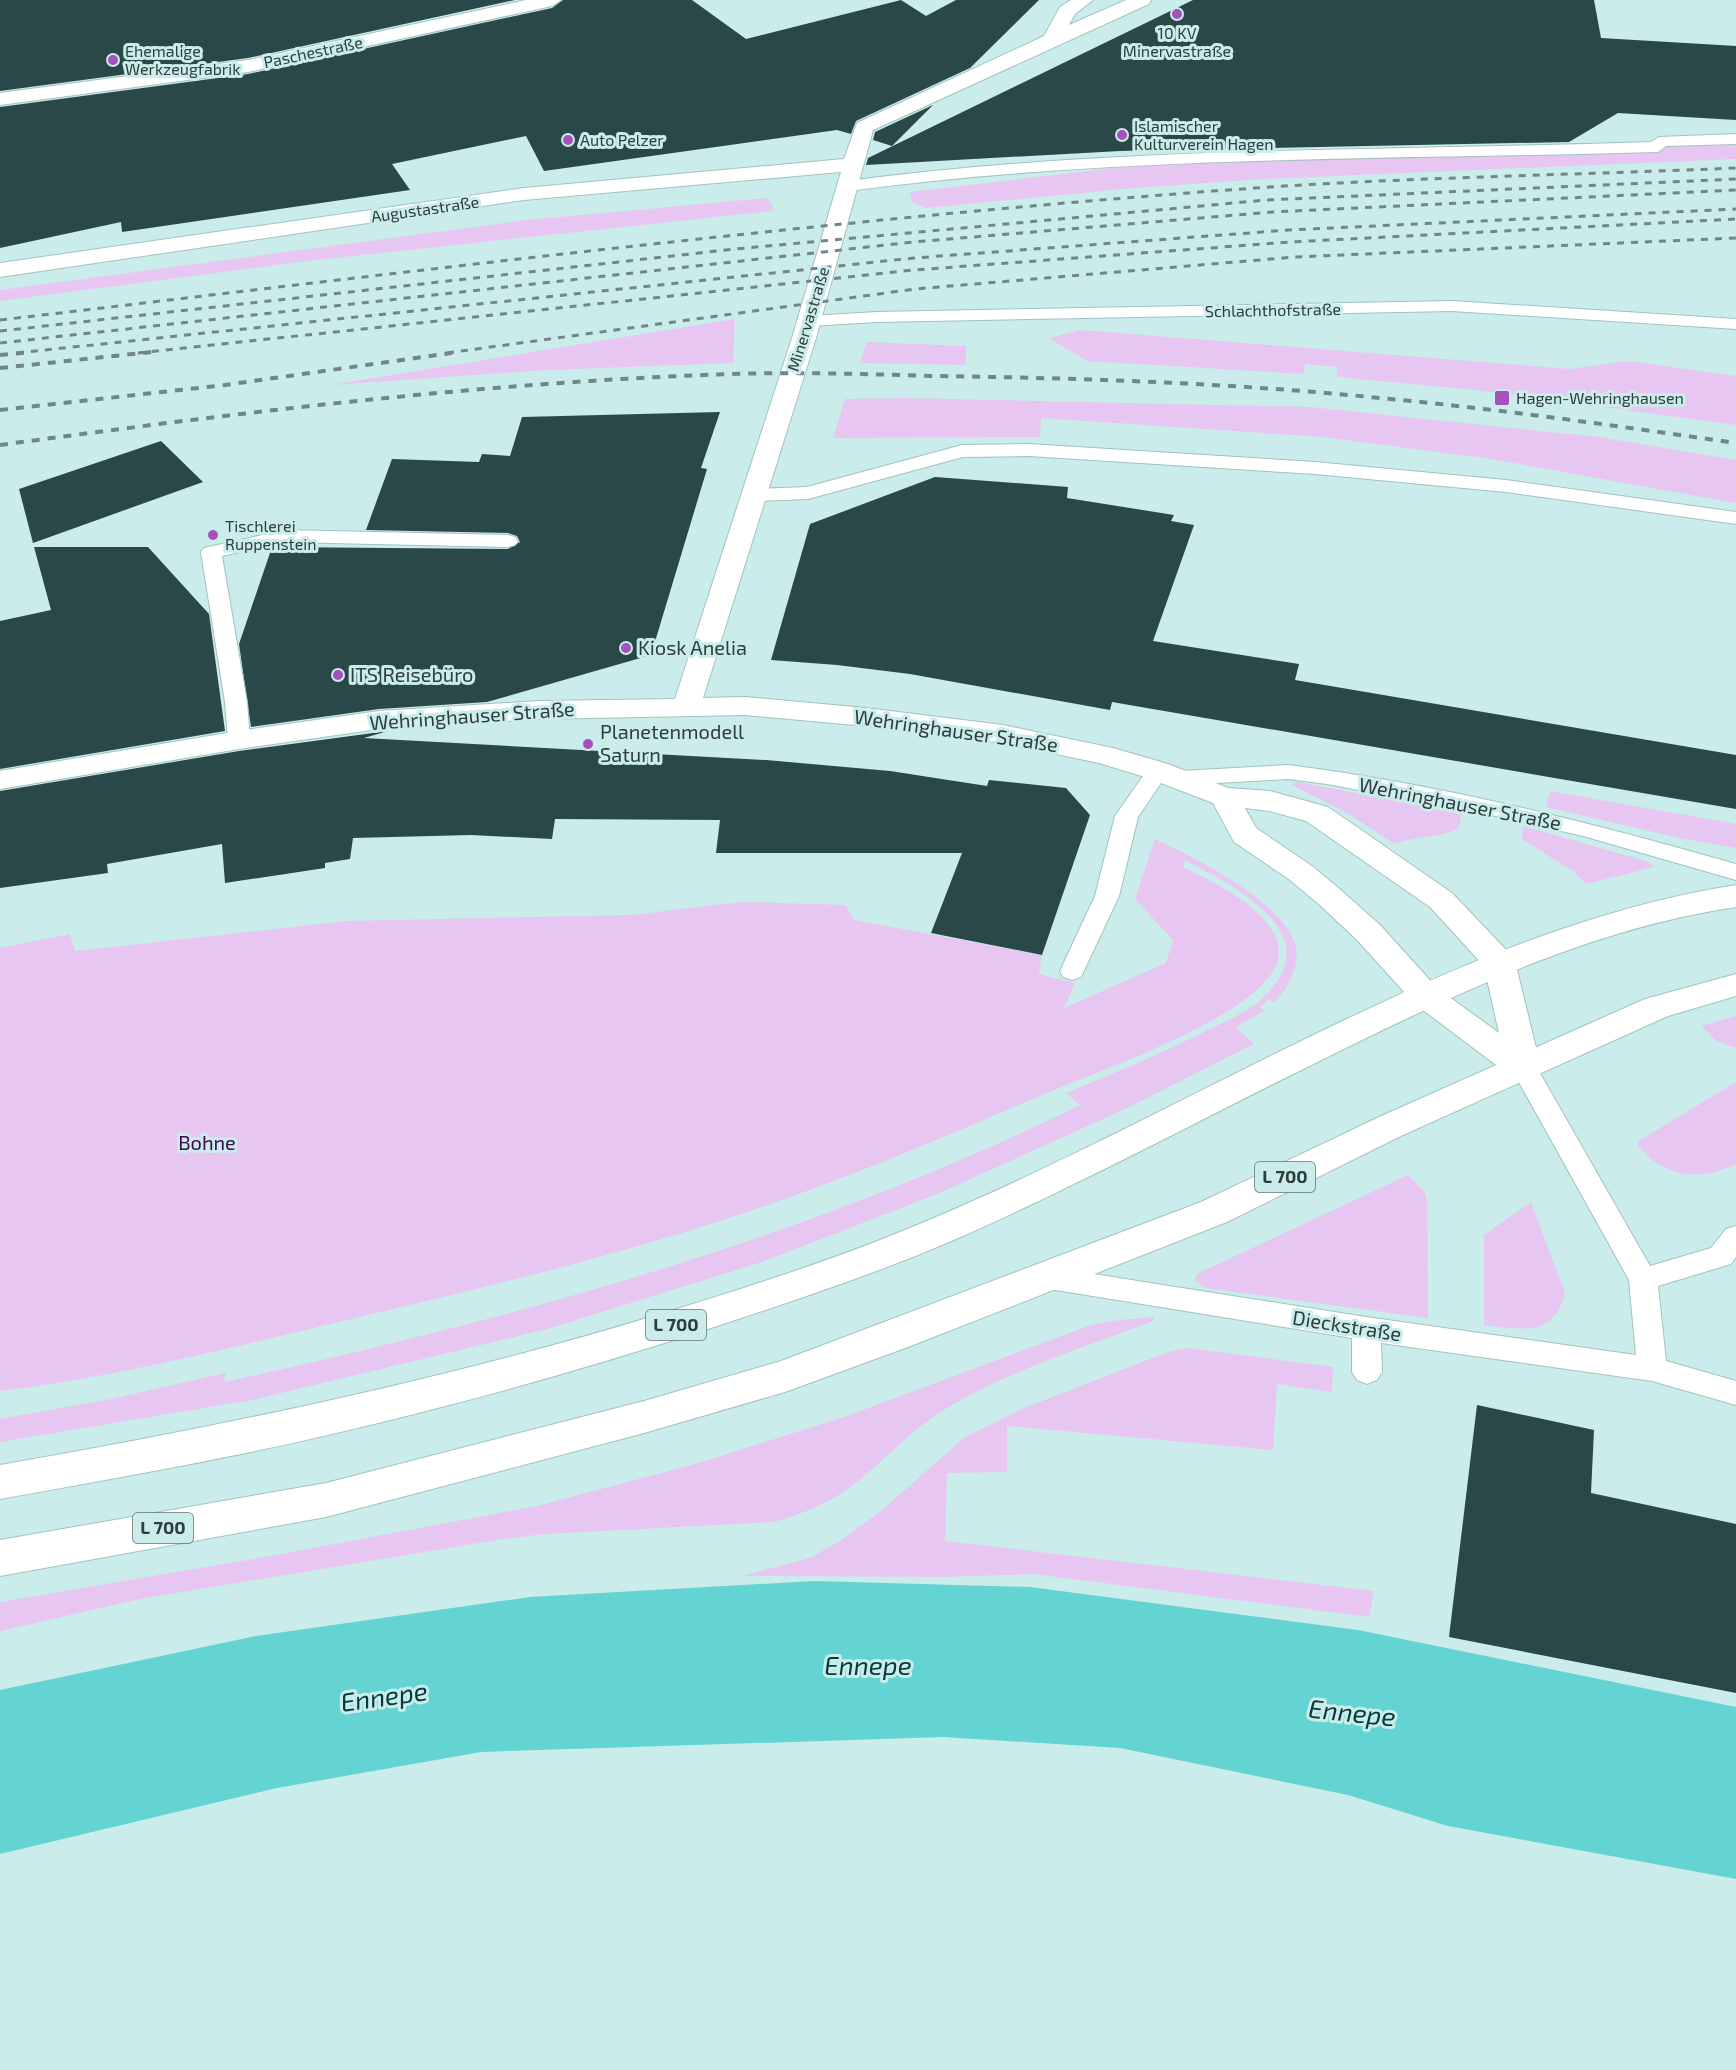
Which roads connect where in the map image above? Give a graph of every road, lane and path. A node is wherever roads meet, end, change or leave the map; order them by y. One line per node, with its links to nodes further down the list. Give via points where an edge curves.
1 (552, 0): 5 (street, Paschestraße, via 248,66)
2 (1084, 0): 4 (street, via 1067,11)
3 (1142, 0): 4 (street, Minervastraße)
4 (1052, 40): 7 (street, Minervastraße, via 864,127)
5 (0, 99)
6 (1736, 139): 7 (lane, via 1541,152 1184,160 917,176)
7 (850, 176): 8 (street, Augustastraße, via 524,194); 9 (street, Minervastraße)
8 (0, 270)
9 (809, 321): 10 (lane, Schlachthofstraße, via 877,316 1452,306); 11 (street, Minervastraße)
10 (1736, 324)
11 (755, 495): 12 (lane, via 808,493 962,451 1029,450 1315,468 1506,486); 14 (street, Minervastraße)
12 (1736, 518)
13 (508, 541): 15 (lane, via 285,536 211,552)
14 (686, 707): 15 (street, Wehringhauser Straße, via 539,710 379,720); 16 (street, Wehringhauser Straße, via 756,707 947,726 1060,745)
15 (240, 740): 17 (street, Wehringhauser Straße)
16 (1168, 774): 18 (street, Wehringhauser Straße); 19 (lane, Wehringhauser Straße, via 1288,772 1327,777 1574,826); 22 (lane, via 1127,816 1107,896)
17 (0, 780)
18 (1224, 797): 21 (street, Wehringhauser Straße, via 1270,801 1317,814 1441,900); 24 (street, via 1245,835 1332,898)
19 (1736, 872)
20 (1736, 896): 21 (street, L 700, via 1595,927)
21 (1499, 962): 24 (street, L 700); 25 (street, Wehringhauser Straße)
22 (1072, 971)
23 (1736, 985): 25 (street, L 700, via 1657,1006)
24 (1426, 996): 25 (street); 33 (street, L 700, via 1026,1194 831,1273 676,1325 385,1405 281,1430)
25 (1524, 1068): 27 (street, L 700, via 1391,1126 1214,1212); 28 (lane)
26 (1736, 1237): 28 (lane, via 1721,1256)
27 (1043, 1277): 29 (lane, Dieckstraße); 34 (street, L 700, via 796,1372 644,1417 326,1500)
28 (1643, 1279): 30 (lane)
29 (1366, 1329): 30 (lane, Dieckstraße); 31 (lane)
30 (1652, 1369): 32 (lane, Dieckstraße)
31 (1367, 1372)
32 (1736, 1394)
33 (0, 1482)
34 (0, 1558)

